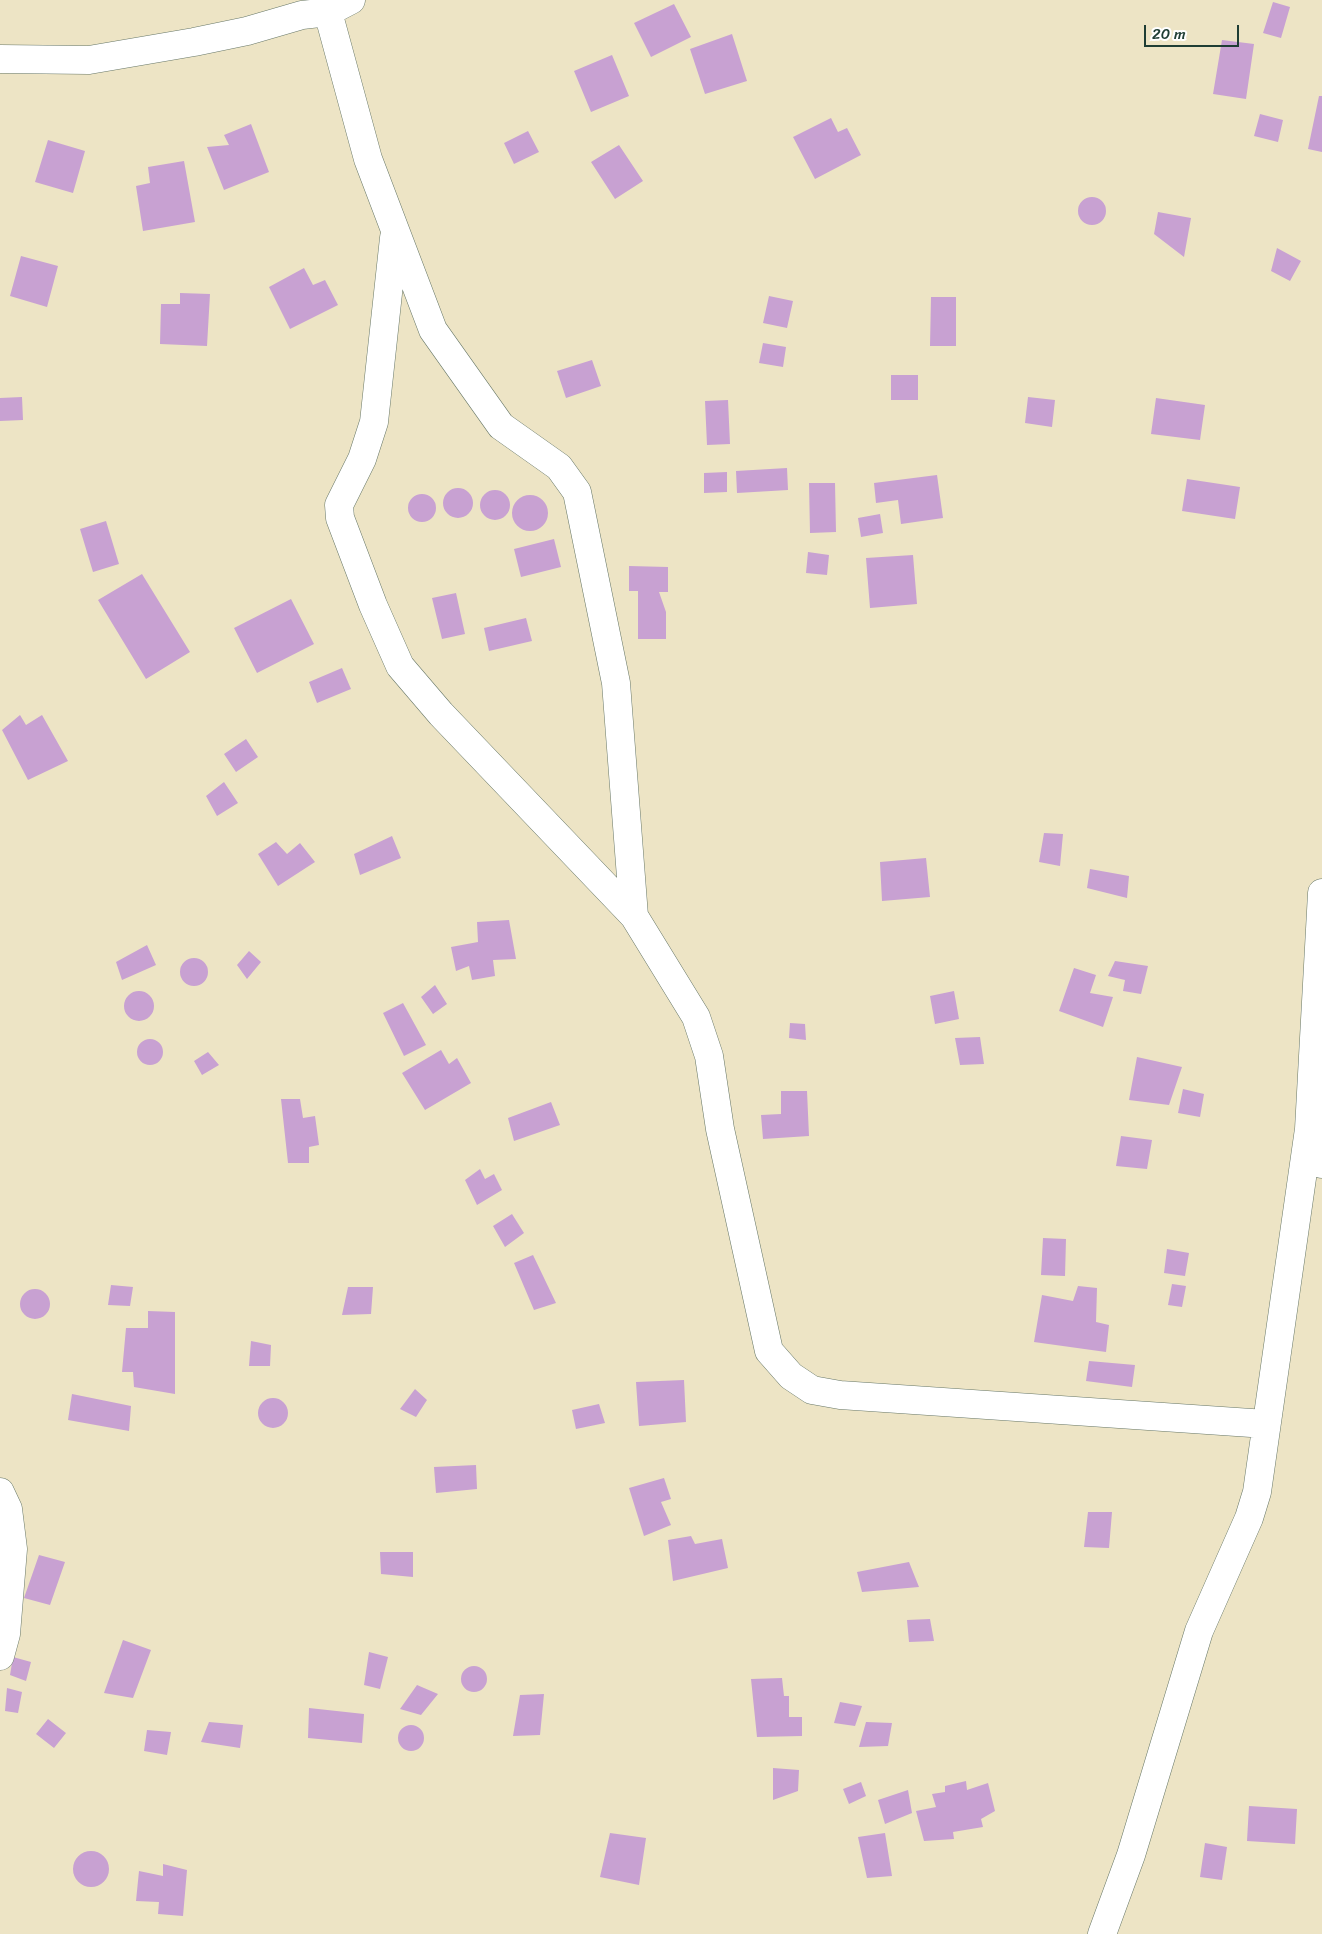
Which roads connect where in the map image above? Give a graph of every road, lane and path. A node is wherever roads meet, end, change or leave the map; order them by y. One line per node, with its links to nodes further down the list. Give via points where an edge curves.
1 (340, 6): 2 (street, via 247,31 89,60); 3 (street, via 357,124)
2 (0, 58)
3 (394, 233): 5 (street, via 438,338 501,426 559,467 577,492 616,683); 5 (street, via 374,422 362,459 339,506 340,518 400,666 441,714)
4 (1322, 892): 6 (street)
5 (634, 916): 8 (street, via 696,1017 710,1056 720,1129 770,1351 791,1376 812,1390 840,1395)
6 (1309, 1129): 7 (street); 8 (street)
7 (1322, 1164)
8 (1266, 1424): 11 (street, via 1263,1465 1249,1518 1199,1631 1131,1855)
9 (0, 1492): 10 (street, via 8,1509 13,1549 8,1617)
10 (0, 1656)
11 (1102, 1934)

